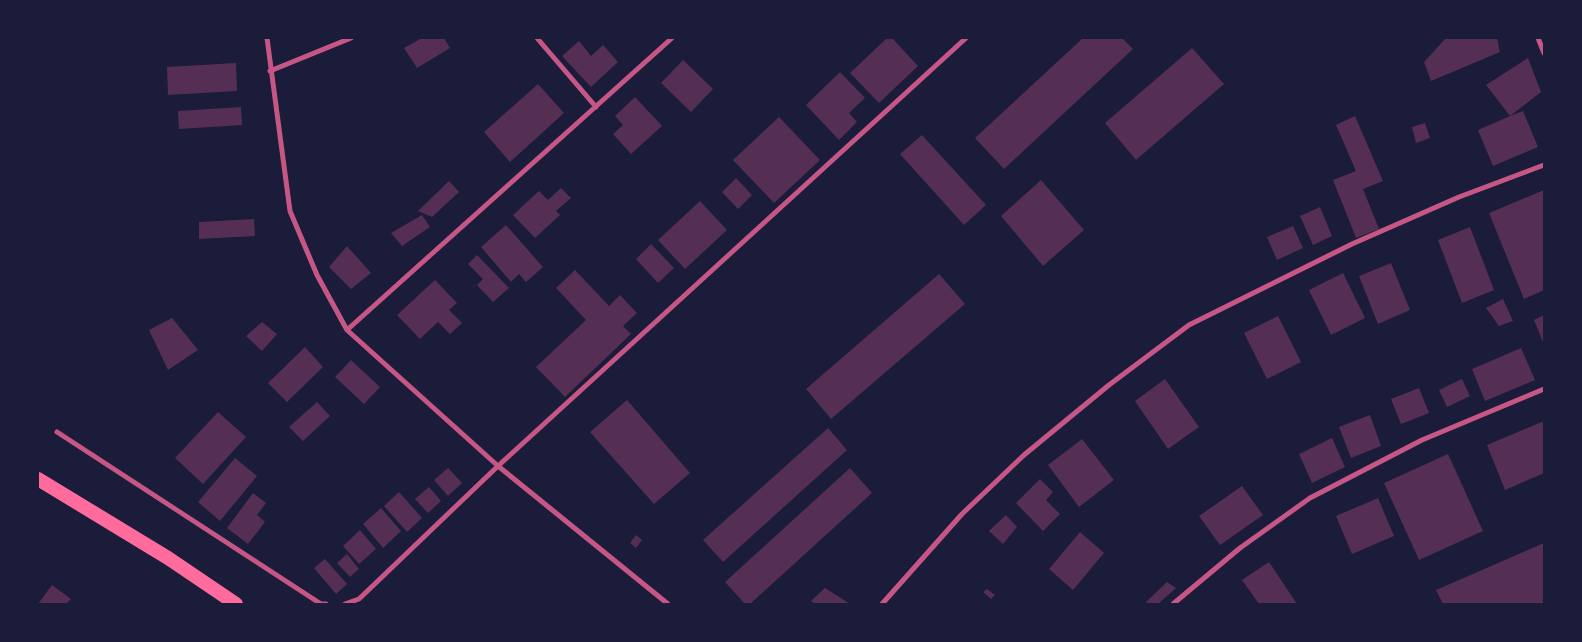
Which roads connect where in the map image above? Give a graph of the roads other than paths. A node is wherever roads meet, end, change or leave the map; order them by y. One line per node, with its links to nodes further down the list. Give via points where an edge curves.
1 (267, 38): 8 (street)
2 (351, 38): 8 (street)
3 (537, 38): 9 (street)
4 (672, 38): 9 (street)
5 (966, 38): 14 (street)
6 (1538, 38): 7 (street)
7 (1544, 52)
8 (270, 71): 11 (street, via 290,211 317,275)
9 (596, 107): 11 (street)
10 (1544, 165): 20 (street, via 1352,244 1189,325 1024,455 962,514)
11 (347, 330): 14 (street)
12 (1544, 389): 21 (street, via 1422,440 1310,498 1240,548)
13 (57, 432): 17 (street, via 321,604)
14 (498, 466): 18 (street, via 359,599); 19 (street)
15 (38, 479): 16 (highway, via 168,558)
16 (236, 604)
17 (326, 604)
18 (345, 604)
19 (668, 604)
20 (882, 604)
21 (1173, 604)

